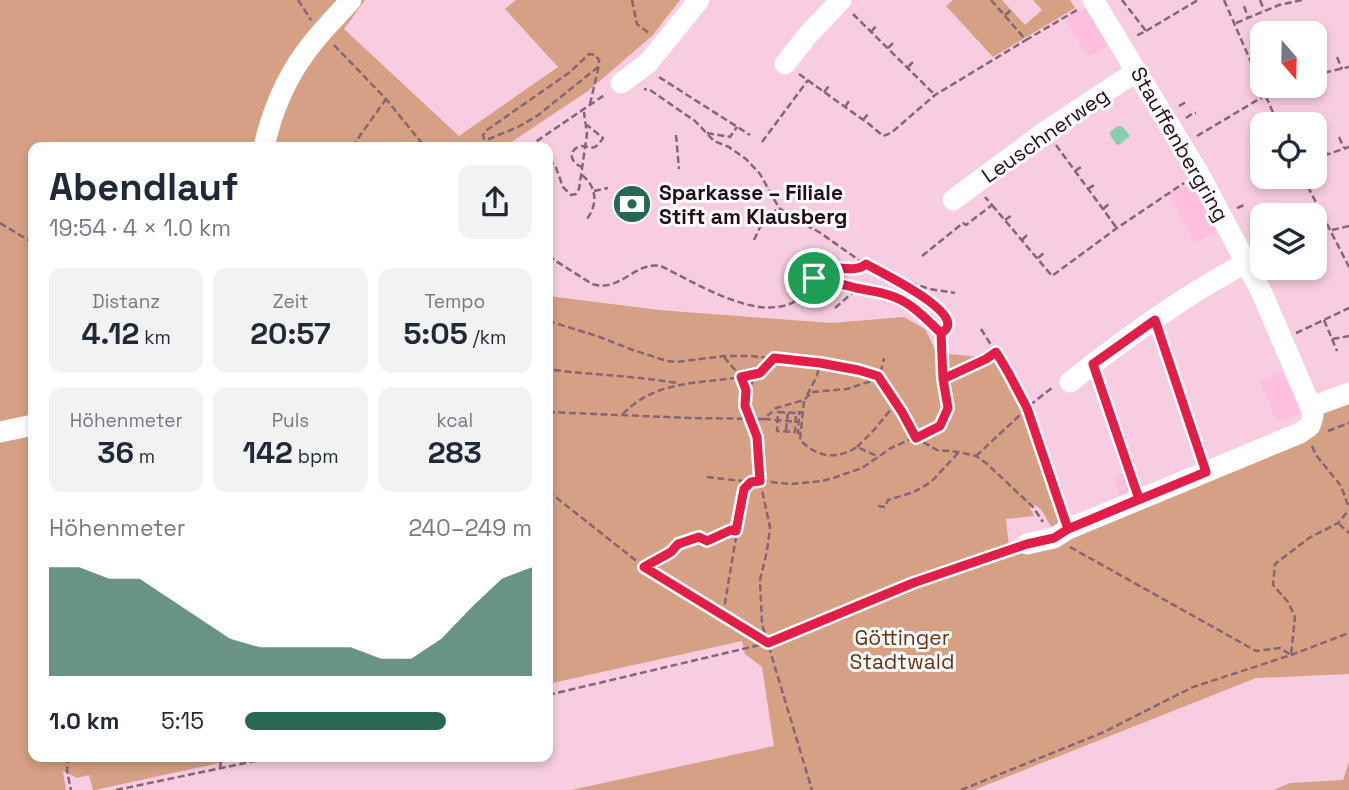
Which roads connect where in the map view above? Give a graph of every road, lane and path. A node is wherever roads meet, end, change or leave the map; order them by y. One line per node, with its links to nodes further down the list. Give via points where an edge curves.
1 (351, 0): 24 (street)
2 (632, 0): 27 (path, via 637,24)
3 (699, 0): 27 (street)
4 (991, 0): 18 (path)
5 (1122, 0): 22 (path)
6 (1198, 0): 22 (path)
7 (1224, 0): 20 (path)
8 (1260, 0): 17 (path)
9 (1277, 0): 14 (path)
10 (1302, 0): 11 (path)
11 (1296, 1): 14 (path)
12 (1086, 4): 25 (path); 28 (street, Stauffenbergring)
13 (845, 5): 23 (path); 33 (street, via 807,36)
14 (1279, 5): 17 (path)
15 (1244, 6): 19 (path)
16 (1011, 10): 18 (path)
17 (1264, 10): 19 (path)
18 (1005, 15): 25 (path)
19 (1248, 17): 20 (path)
20 (1234, 23): 31 (path)
21 (876, 26): 23 (path)
22 (1146, 31): 28 (path)
23 (871, 32): 29 (path)
24 (322, 33): 46 (path); 60 (street, via 286,85)
25 (1026, 40): 44 (path)
26 (893, 43): 29 (path)
27 (663, 45): 35 (street)
28 (1122, 45): 39 (street, Stauffenbergring)
29 (888, 48): 36 (path)
30 (1337, 57): 38 (path)
31 (1250, 60)
32 (913, 62): 36 (path)
33 (785, 64)
34 (598, 67): 34 (path, via 537,116 484,139 486,130 570,72 586,55 595,55); 48 (path)
35 (645, 67): 41 (street); 54 (path)
36 (908, 67): 44 (path)
37 (1349, 67): 38 (path)
38 (1342, 69): 40 (path)
39 (1137, 71): 55 (street, Leuschnerweg); 65 (street, Stauffenbergring)
40 (1327, 72)
41 (621, 83): 48 (path); 56 (path, via 650,90)
42 (829, 86): 43 (path)
43 (824, 92): 49 (path); 64 (path, via 808,80)
44 (935, 95): 52 (path, via 883,136)
45 (1259, 98): 65 (path)
46 (386, 99): 61 (path); 62 (path)
47 (849, 101): 49 (path)
48 (590, 106): 50 (path)
49 (845, 107): 52 (path)
50 (584, 111): 53 (path); 63 (path)
51 (867, 114): 52 (path)
52 (863, 120)
53 (587, 125): 66 (path); 66 (path, via 603,138 592,148)
54 (737, 127): 56 (path, via 730,137); 58 (path)
55 (1046, 131): 74 (path); 76 (street, Leuschnerweg)
56 (707, 133): 85 (path, via 746,159)
57 (676, 135): 73 (path)
58 (750, 135)
59 (1339, 137): 68 (path)
60 (265, 142)
61 (356, 142)
62 (421, 142)
63 (536, 142)
64 (762, 142)
65 (1183, 145): 103 (street, Stauffenbergring)
66 (585, 146): 71 (path); 71 (path, via 575,148 572,154 576,165)
67 (1349, 147): 68 (path)
68 (1344, 149): 69 (path)
69 (1327, 154)
70 (553, 164): 75 (path, via 570,195 576,194)
71 (583, 167): 75 (path)
72 (1081, 167): 74 (path)
73 (679, 169)
74 (1075, 171): 80 (path)
75 (582, 175): 81 (path)
76 (975, 183): 82 (street, Leuschnerweg); 84 (path)
77 (1094, 185): 80 (path)
78 (1178, 186): 93 (path)
79 (608, 188): 81 (path)
80 (1088, 189): 86 (path)
81 (594, 191): 88 (path, via 594,206)
82 (953, 200)
83 (1109, 204): 86 (path)
84 (992, 205): 89 (path); 100 (path)
85 (779, 208): 97 (path, via 764,221); 104 (path)
86 (1103, 209): 93 (path)
87 (1012, 215): 89 (path)
88 (587, 219)
89 (1005, 220): 98 (path)
90 (0, 223): 96 (path)
91 (1327, 224): 94 (path)
92 (1349, 226): 94 (path)
93 (1117, 228): 101 (path, via 1052,276)
94 (1330, 230): 105 (path)
95 (1028, 234): 98 (path)
96 (28, 240)
97 (754, 240)
98 (1022, 240): 101 (path)
99 (1044, 253): 101 (path)
100 (922, 256)
101 (1038, 258)
102 (553, 259): 107 (path, via 600,287 621,282 653,264 735,301 761,307 793,303)
103 (1246, 263): 112 (street); 119 (street, Stauffenbergring)
104 (866, 264): 106 (path); 107 (path, via 858,269 822,269)
105 (1349, 267)
106 (887, 276): 109 (path); 116 (path, via 936,305 947,318 948,326)
107 (813, 284): 108 (path, via 842,283)
108 (858, 288): 110 (path); 116 (path, via 903,300)
109 (955, 293)
110 (835, 308)
111 (1349, 309): 113 (path)
112 (1155, 320): 123 (path); 128 (street)
113 (1324, 320): 118 (path); 119 (path)
114 (553, 323): 124 (path, via 667,361)
115 (981, 328): 122 (path)
116 (941, 333): 135 (path)
117 (1349, 336): 118 (path)
118 (1332, 339): 121 (path)
119 (1281, 340): 146 (street, Stauffenbergring)
120 (1173, 350): 123 (path)
121 (1338, 351)
122 (996, 352): 135 (path); 147 (path)
123 (1166, 352): 132 (path)
124 (724, 356): 125 (path); 134 (path)
125 (774, 358): 127 (path); 131 (path)
126 (884, 358): 133 (path)
127 (820, 363): 133 (path); 144 (path)
128 (1093, 364): 137 (street); 140 (path)
129 (554, 370): 136 (path)
130 (1181, 372): 132 (path)
131 (760, 373): 134 (path); 138 (path)
132 (1173, 375): 143 (path)
133 (878, 376): 144 (path, via 847,389 812,393); 145 (path)
134 (741, 377): 136 (path); 138 (path)
135 (943, 379): 167 (path, via 948,408 940,426)
136 (680, 384): 151 (path, via 652,393)
137 (1061, 384): 147 (path)
138 (746, 390): 153 (path)
139 (1110, 390): 140 (path)
140 (1103, 393): 154 (path)
141 (1349, 393): 146 (street)
142 (1188, 396): 143 (path)
143 (1181, 398): 158 (path)
144 (804, 400): 150 (path); 156 (path, via 776,408)
145 (895, 402): 167 (path); 171 (path)
146 (1311, 407): 162 (street, via 1310,426)
147 (1027, 408): 170 (path); 173 (path)
148 (553, 412): 151 (path)
149 (788, 413): 157 (path, via 778,412); 159 (path); 160 (path, via 796,413)
150 (803, 413): 160 (path, via 799,412); 165 (path)
151 (623, 414): 153 (path)
152 (1118, 415): 154 (path)
153 (749, 418): 156 (path); 181 (path, via 757,437)
154 (1111, 418): 168 (path)
155 (1196, 418): 158 (path)
156 (764, 419): 157 (path)
157 (777, 421): 159 (path); 163 (path, via 776,431)
158 (1189, 421): 179 (path)
159 (787, 422): 160 (path); 163 (path)
160 (797, 422): 163 (path, via 795,432); 165 (path)
161 (28, 426): 164 (street)
162 (1305, 430): 179 (street); 188 (path)
163 (786, 431)
164 (0, 432)
165 (801, 433): 171 (path, via 800,440 808,449 820,454 845,454)
166 (1126, 437): 168 (path)
167 (916, 438): 172 (path, via 937,450); 174 (path)
168 (1119, 440): 176 (path)
169 (1049, 443): 170 (path)
170 (1040, 446): 178 (path)
171 (857, 447): 174 (path)
172 (959, 452): 173 (path); 187 (path, via 931,482 888,500 885,508)
173 (976, 456): 191 (path)
174 (879, 457): 181 (path, via 862,468 822,481)
175 (1135, 460): 176 (path)
176 (1126, 463): 186 (path)
177 (1057, 464): 178 (path)
178 (1047, 467): 184 (path)
179 (1206, 472): 186 (street)
180 (707, 477): 182 (path)
181 (760, 481): 182 (path); 197 (path, via 770,527 760,580 762,624)
182 (751, 482): 190 (path, via 744,489)
183 (1065, 487): 184 (path)
184 (1055, 490): 191 (path)
185 (553, 497): 194 (path)
186 (1139, 499): 191 (street)
187 (878, 506)
188 (1349, 509): 189 (path)
189 (1338, 523): 192 (path); 198 (path, via 1275,564 1273,585 1295,617)
190 (736, 531): 194 (path, via 678,544); 195 (path)
191 (1061, 533): 193 (street); 198 (path, via 1256,652 1280,648)
192 (1349, 533)
193 (1027, 544): 197 (path, via 913,583)
194 (644, 567): 195 (path)
195 (723, 615): 197 (path)
196 (1349, 633): 198 (path)
197 (768, 643): 199 (path); 206 (path)
198 (1291, 655): 207 (path, via 1193,687 1104,732)
199 (553, 694)
200 (68, 762): 204 (path)
201 (220, 762): 203 (path)
202 (249, 762): 203 (path)
203 (219, 768): 205 (path)
204 (71, 790)
205 (116, 790)
206 (813, 790)
207 (961, 790)

